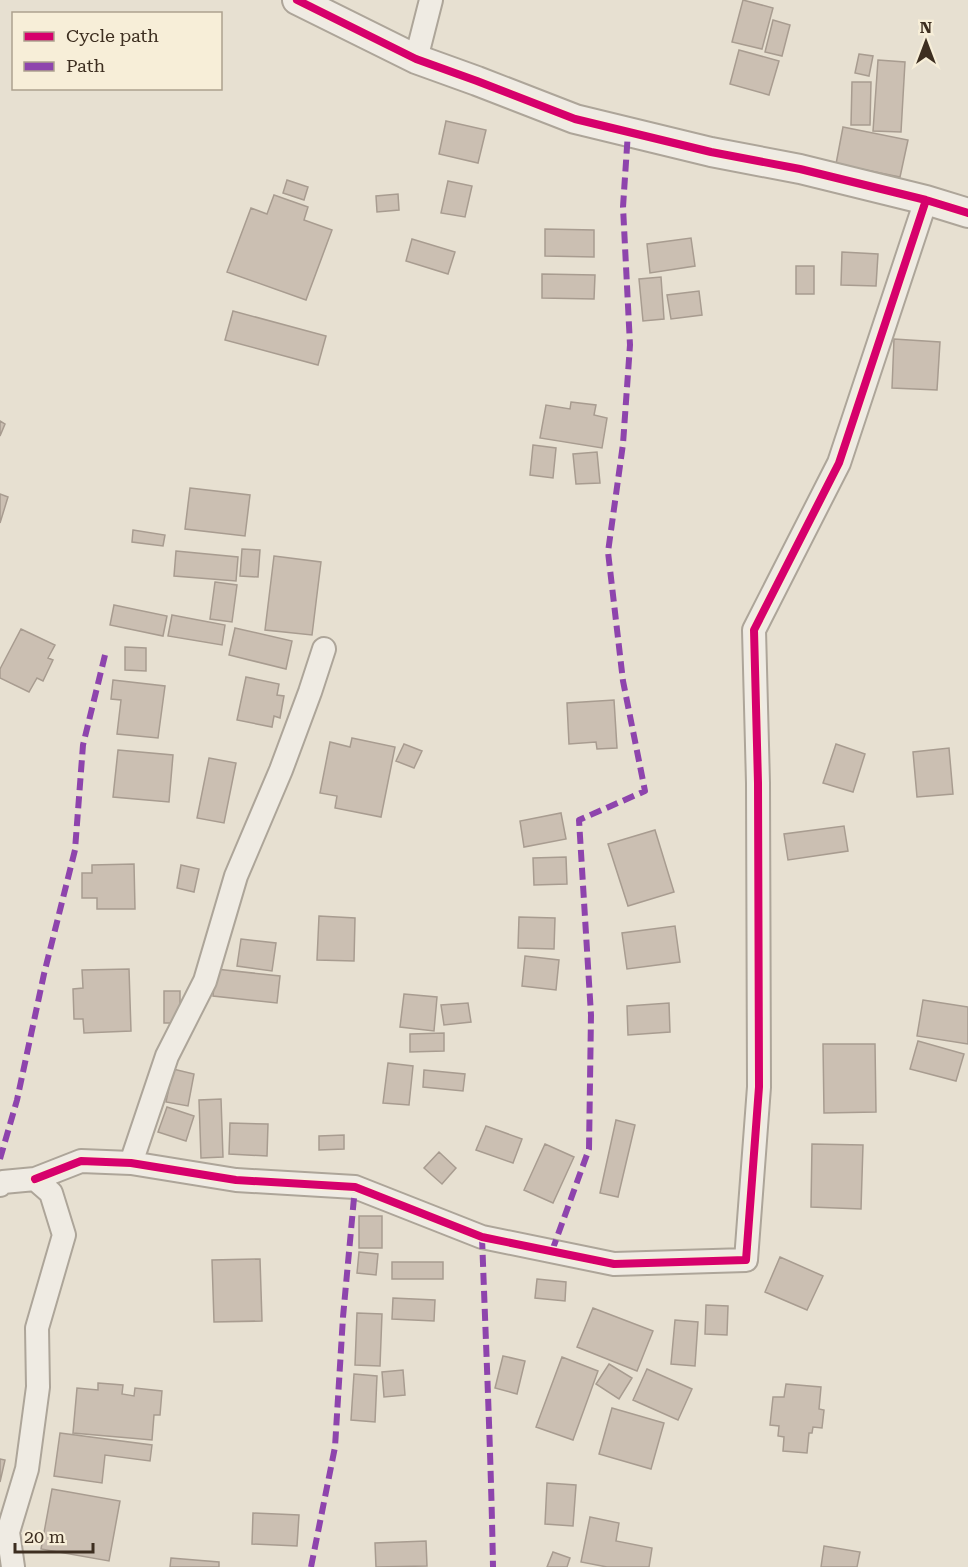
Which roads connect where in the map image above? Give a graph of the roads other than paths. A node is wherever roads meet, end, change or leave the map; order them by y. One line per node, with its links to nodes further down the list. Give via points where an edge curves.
1 (297, 0): 3 (street)
2 (431, 0): 3 (street)
3 (417, 59): 4 (street, via 575,119)
4 (926, 201): 5 (street); 7 (street, via 839,463 754,630 759,1087 746,1260 614,1264 483,1237 355,1187 236,1180)
5 (968, 213)
6 (324, 649): 7 (street, via 281,770 236,876 204,981 167,1056)
7 (131, 1163): 8 (street, via 81,1161)
8 (35, 1179): 9 (street); 10 (street, via 51,1193 64,1235 37,1328 38,1387 27,1469 8,1532)
9 (0, 1185)
10 (13, 1567)

